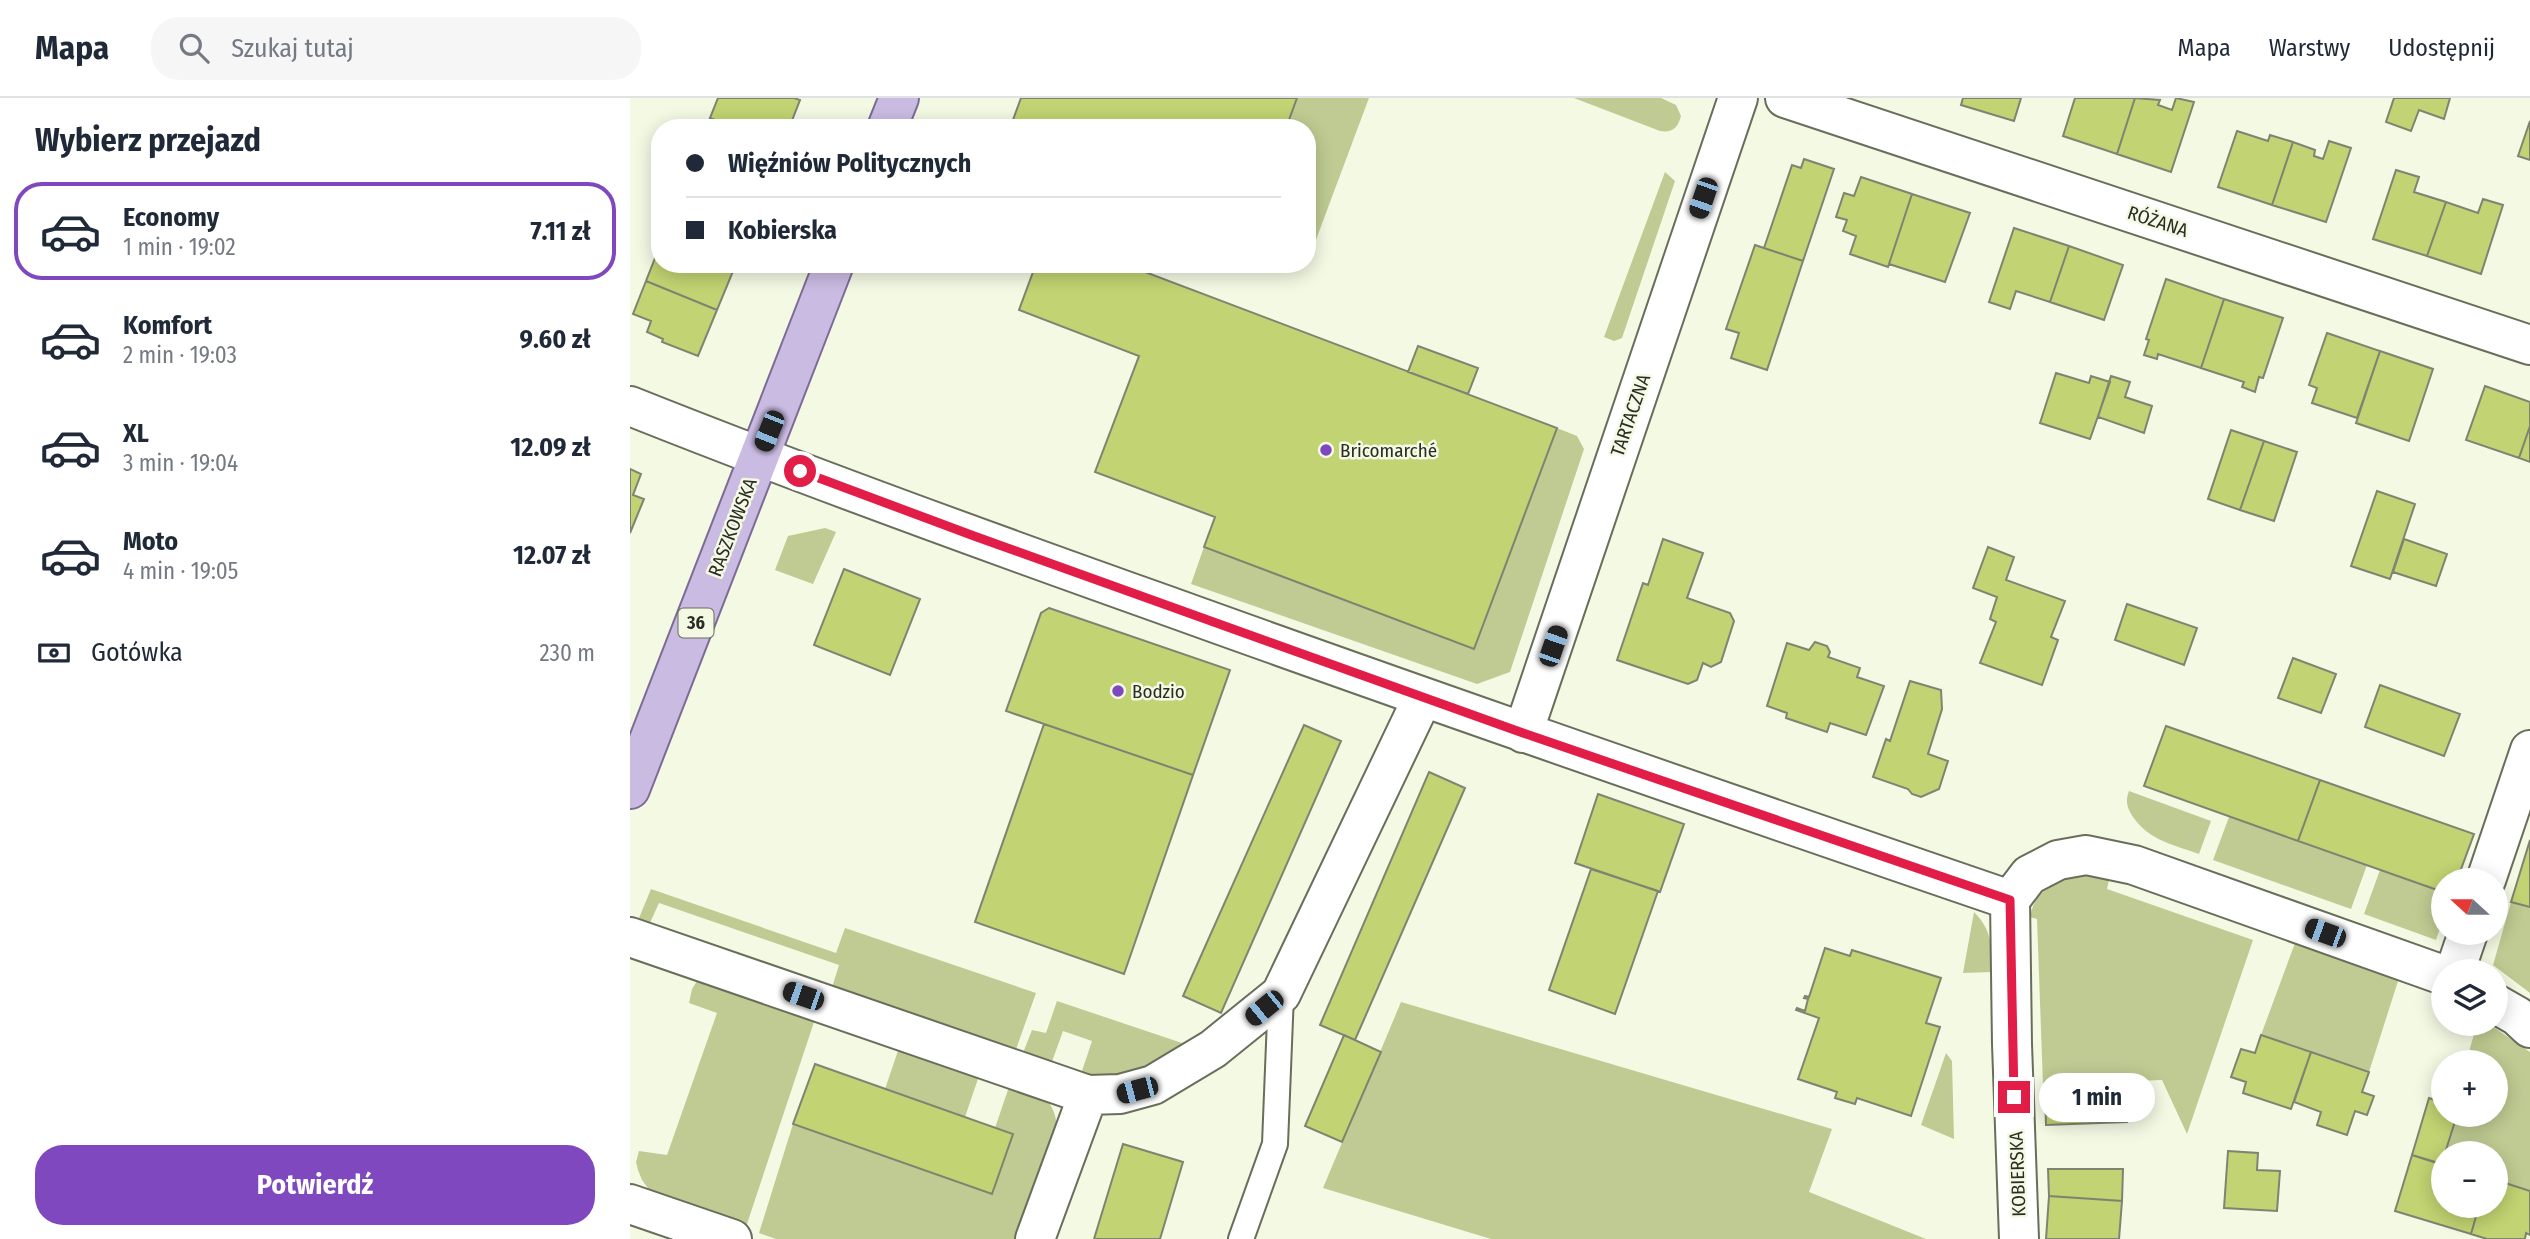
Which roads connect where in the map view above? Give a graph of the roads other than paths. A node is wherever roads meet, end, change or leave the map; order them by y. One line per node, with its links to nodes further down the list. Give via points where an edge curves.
1 (899, 98): 4 (main road)
2 (1738, 98): 10 (street, TARTACZNA)
3 (1785, 98): 6 (street, RÓŻANA)
4 (891, 119)
5 (830, 273): 8 (main road, RASZKOWSKA / 36)
6 (2530, 345)
7 (630, 406): 8 (street)
8 (759, 456): 9 (street); 12 (main road, RASZKOWSKA / 36)
9 (1423, 697): 10 (street); 17 (street)
10 (1523, 733): 14 (street)
11 (2530, 750): 13 (street)
12 (630, 789)
13 (2490, 868)
14 (2010, 900): 16 (street, via 2029,875 2058,860 2086,855 2134,865); 25 (street, KOBIERSKA)
15 (630, 937): 20 (street)
16 (2431, 971)
17 (1281, 994): 20 (street, via 1213,1049 1153,1085 1120,1094); 24 (lane, via 1275,1143)
18 (2508, 1011): 19 (street)
19 (2530, 1028)
20 (1088, 1095): 23 (street)
21 (630, 1204): 22 (street)
22 (732, 1239)
23 (1035, 1239)
24 (1241, 1239)
25 (2020, 1239)

